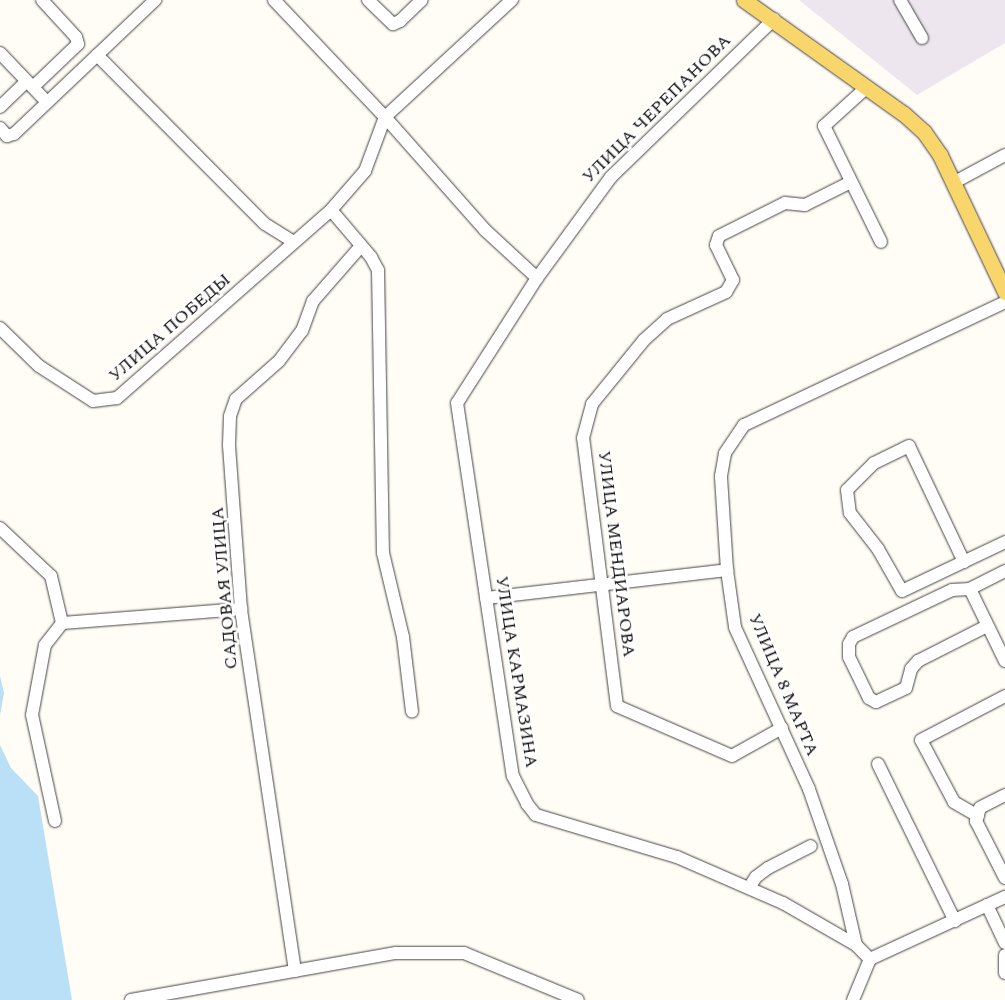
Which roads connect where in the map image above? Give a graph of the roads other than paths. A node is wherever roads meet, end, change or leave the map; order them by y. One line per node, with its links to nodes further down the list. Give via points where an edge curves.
1 (42, 0): 13 (street, via 76,36 78,44)
2 (155, 0): 12 (street)
3 (274, 0): 17 (street)
4 (368, 0): 5 (street, via 393,24)
5 (422, 0)
6 (512, 0): 17 (street)
7 (744, 0): 9 (main road)
8 (900, 0): 10 (street)
9 (774, 19): 14 (main road); 26 (street, УЛИЦА ЧЕРЕПАНОВА, via 611,177)
10 (922, 38)
11 (0, 53): 13 (street)
12 (98, 55): 15 (street); 23 (street, via 265,224)
13 (30, 84): 15 (street); 16 (street)
14 (867, 87): 20 (street, via 824,126); 21 (main road, via 924,132 940,155)
15 (47, 102): 18 (street, via 14,134 8,136)
16 (0, 108)
17 (385, 117): 22 (street, УЛИЦА ПОБЕДЫ, via 365,172); 26 (street, via 485,230)
18 (0, 128)
19 (1005, 155): 21 (street)
20 (851, 182): 24 (street); 35 (street, УЛИЦА МЕНДИАРОВА, via 805,206 785,203 719,236 716,245 733,280 726,292 667,320 644,340 592,404 583,438)
21 (953, 183): 27 (main road)
22 (331, 210): 23 (street, УЛИЦА ПОБЕДЫ); 25 (street)
23 (294, 242): 29 (street, УЛИЦА ПОБЕДЫ, via 118,398 108,402 92,401 39,366)
24 (881, 242)
25 (360, 246): 38 (street, САДОВАЯ УЛИЦА, via 313,301 302,331 280,361 236,399 230,416); 43 (street, via 378,270 383,553 403,637)
26 (538, 278): 37 (street, УЛИЦА КАРМАЗИНА, via 457,403)
27 (1005, 292)
28 (1005, 302): 33 (street, УЛИЦА 8 МАРТА, via 744,425 725,453 721,476)
29 (0, 328)
30 (0, 528): 39 (street, via 50,576)
31 (1005, 542): 32 (street)
32 (964, 562): 32 (street, via 909,446 874,463 847,490 850,513 878,549 902,591)
33 (727, 570): 35 (street); 44 (street, УЛИЦА 8 МАРТА, via 735,627)
34 (1005, 571): 36 (street)
35 (602, 585): 37 (street); 44 (street, УЛИЦА МЕНДИАРОВА, via 617,706 732,756)
36 (970, 588): 40 (street); 40 (street, via 952,590 853,637 849,644 849,657 869,698 876,702 906,688 911,669 918,661)
37 (486, 598): 51 (street, УЛИЦА КАРМАЗИНА, via 513,776 536,815 677,858)
38 (241, 609): 39 (street); 59 (street, САДОВАЯ УЛИЦА)
39 (62, 623): 48 (street, via 45,645 32,715)
40 (988, 626): 41 (street)
41 (1005, 660)
42 (1005, 696): 47 (street, via 921,740 954,802)
43 (412, 711)
44 (782, 728): 56 (street, УЛИЦА 8 МАРТА, via 810,789 842,884)
45 (878, 764): 54 (street)
46 (1005, 795): 47 (street, via 980,808)
47 (978, 816): 50 (street, via 976,821)
48 (55, 821)
49 (811, 846): 51 (street, via 756,876)
50 (1005, 878)
51 (748, 888): 56 (street, УЛИЦА КАРМАЗИНА, via 783,903)
52 (1005, 897): 53 (street)
53 (987, 905): 54 (street); 55 (street)
54 (955, 921): 58 (street)
55 (1005, 943)
56 (856, 945): 58 (street, УЛИЦА КАРМАЗИНА)
57 (1005, 955): 60 (street)
58 (870, 959): 63 (street)
59 (295, 971): 61 (street); 62 (street, via 396,953 464,953)
60 (1005, 973)
61 (131, 1000)
62 (578, 1000)
63 (853, 1000)

